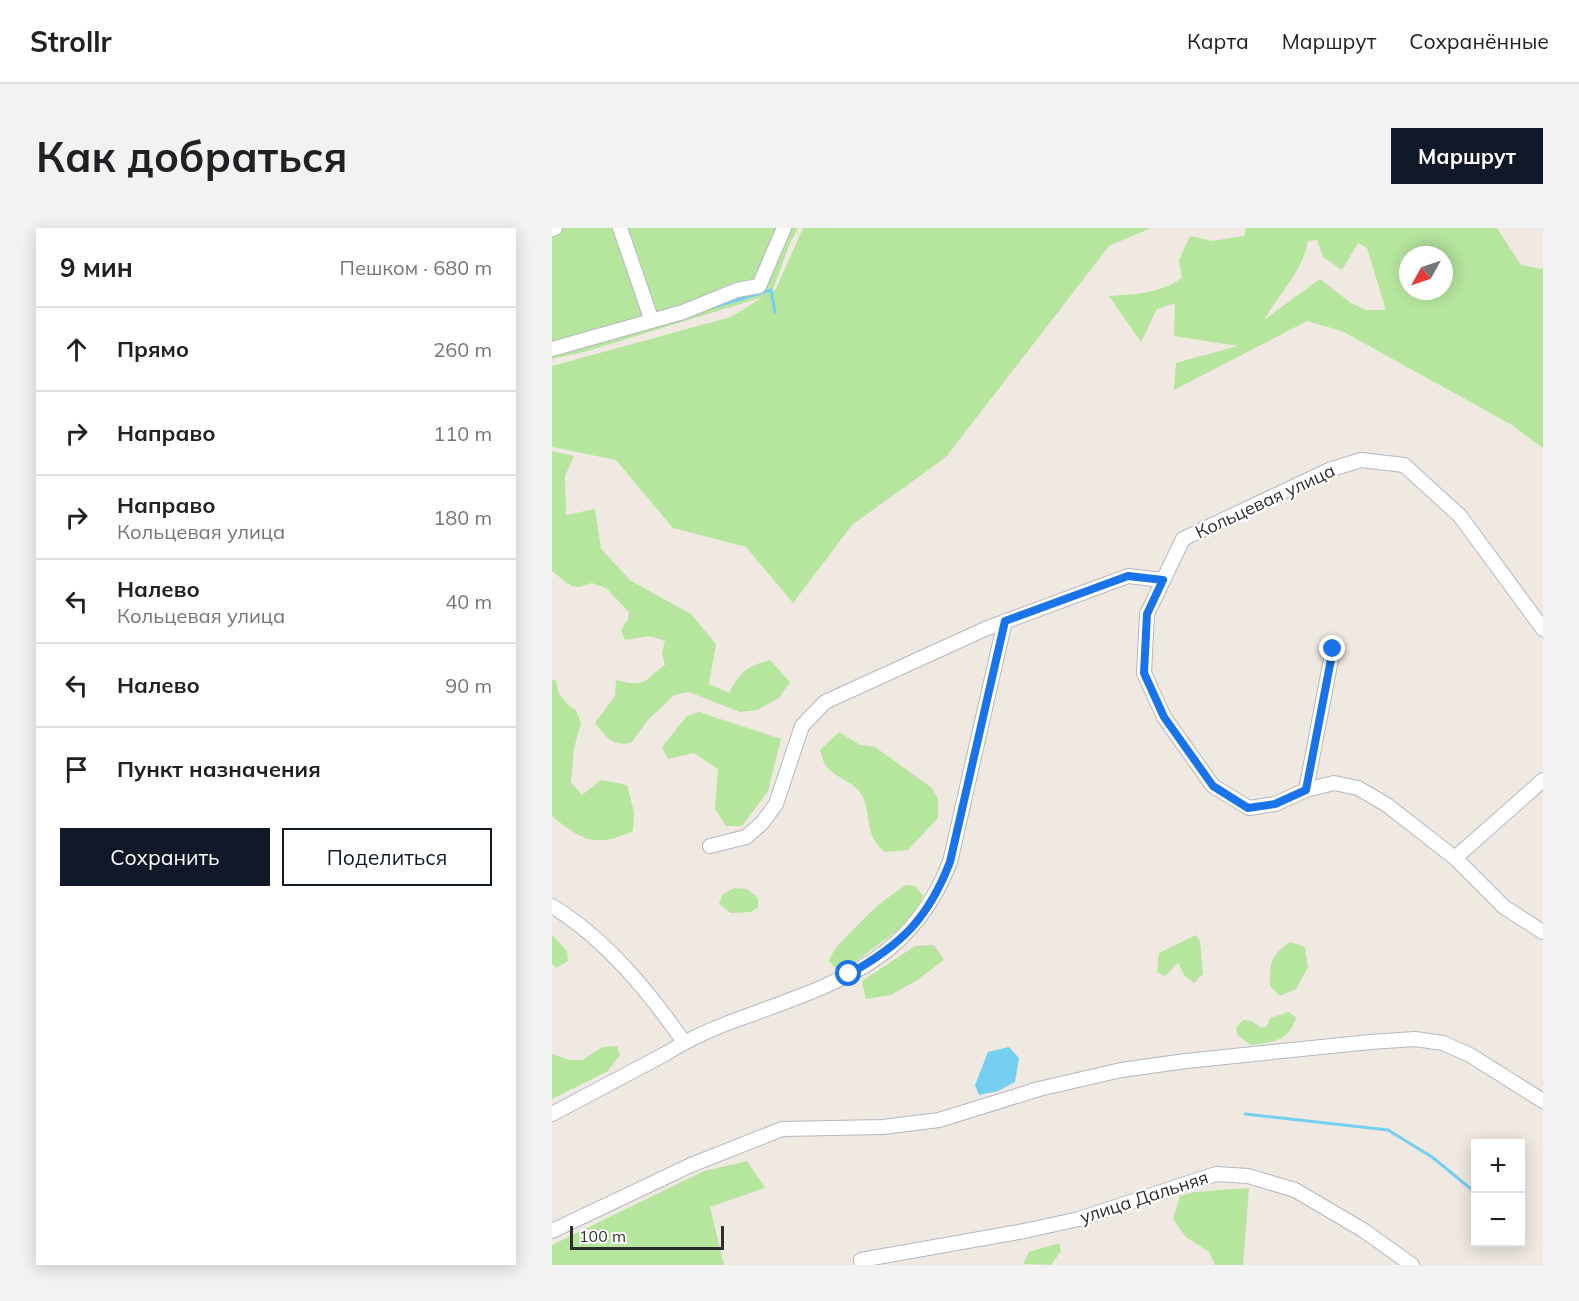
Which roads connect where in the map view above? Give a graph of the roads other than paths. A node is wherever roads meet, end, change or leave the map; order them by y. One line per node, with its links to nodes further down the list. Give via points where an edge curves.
1 (620, 228): 3 (street)
2 (784, 228): 3 (street, via 759,286 737,290)
3 (652, 321): 4 (street)
4 (552, 349)
5 (1163, 580): 6 (street, via 1128,576); 7 (street, Кольцевая улица, via 1183,539 1329,470 1361,460 1404,465 1460,516); 10 (street, Кольцевая улица, via 1147,614 1144,673 1164,717 1213,786 1248,808 1275,804)
6 (1005, 621): 11 (street, via 825,702 802,726 776,804 762,823 746,837); 15 (street, via 950,862 926,911 891,948 849,974)
7 (1543, 629)
8 (1333, 649): 10 (street)
9 (1543, 780): 12 (street)
10 (1306, 790): 12 (street, Кольцевая улица, via 1334,783 1358,788 1387,805)
11 (710, 846)
12 (1455, 858): 14 (street, Кольцевая улица, via 1504,907)
13 (552, 906): 15 (street, via 610,952)
14 (1543, 932)
15 (684, 1042): 17 (street)
16 (1543, 1101): 18 (street, via 1470,1054 1443,1042 1370,1042 1186,1061 1120,1070 1039,1089 939,1120 883,1127 782,1129 691,1165)
17 (552, 1114)
18 (552, 1231)
19 (862, 1265): 20 (street, улица Дальняя, via 861,1260 1079,1219 1216,1174 1248,1176 1294,1190 1363,1230)
20 (1412, 1265)

